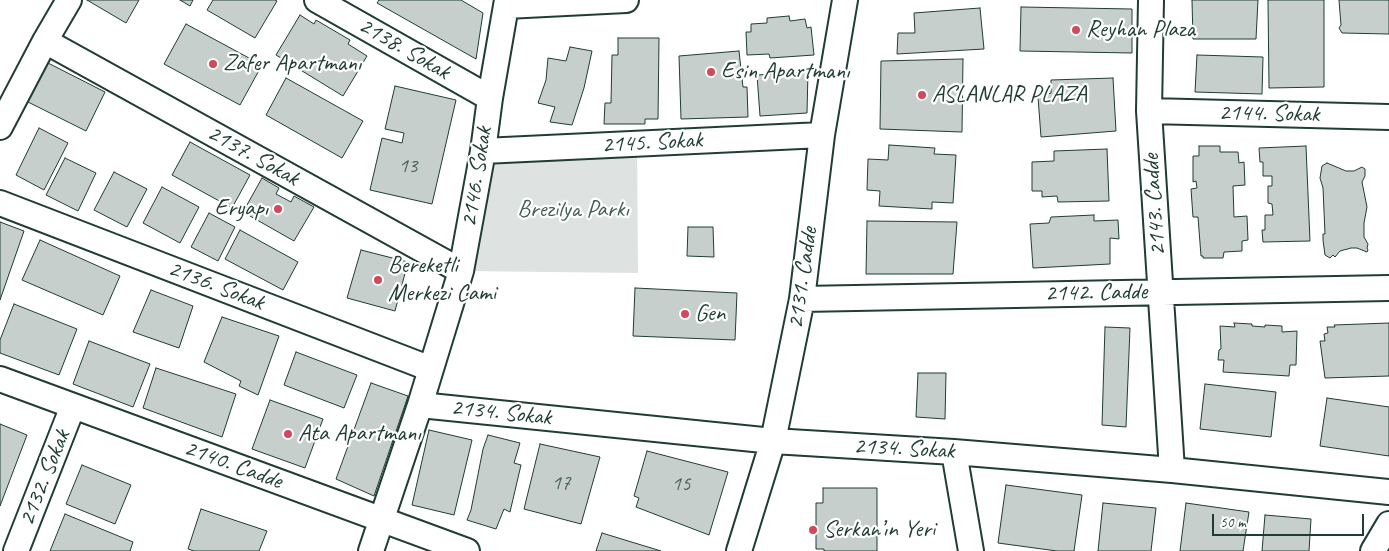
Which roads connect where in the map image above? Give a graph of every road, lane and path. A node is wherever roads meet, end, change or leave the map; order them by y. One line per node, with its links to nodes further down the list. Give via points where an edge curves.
1 (69, 0): 7 (street)
2 (317, 0): 8 (street, 2138. Sokak)
3 (626, 0): 6 (street)
4 (845, 0): 12 (street, 2131. Cadde)
5 (1151, 0): 9 (street, 2143. Cadde)
6 (507, 3): 8 (street, 2146. Sokak)
7 (45, 41): 11 (street); 15 (street, 2137. Sokak)
8 (490, 98): 13 (street, 2146. Sokak)
9 (1149, 112): 10 (street, 2144. Sokak); 17 (street, 2143. Cadde)
10 (1389, 117)
11 (0, 127)
12 (822, 135): 13 (street, 2145. Sokak); 18 (street, 2131. Cadde)
13 (483, 151): 15 (street, 2146. Sokak)
14 (0, 203): 19 (street, 2136. Sokak)
15 (461, 271): 19 (street, 2146. Sokak)
16 (1389, 288): 17 (street, 2142. Cadde)
17 (1160, 292): 18 (street, 2142. Cadde); 25 (street, 2143. Cadde)
18 (802, 299): 23 (street, 2131. Cadde)
19 (431, 369): 21 (street, 2146. Sokak)
20 (0, 379): 22 (street, 2140. Cadde)
21 (420, 404): 23 (street, 2134. Sokak); 27 (street, 2146. Sokak)
22 (74, 406): 27 (street, 2140. Cadde); 29 (street, 2132. Sokak)
23 (773, 442): 24 (street, 2134. Sokak); 32 (street, 2131. Cadde)
24 (954, 452): 25 (street, 2134. Sokak); 33 (street)
25 (1172, 470): 26 (street, 2134. Sokak)
26 (1389, 492)
27 (381, 520): 30 (street, 2146. Sokak); 31 (street, 2140. Cadde)
28 (1389, 524): 34 (street)
29 (16, 551)
30 (371, 551)
31 (467, 551)
32 (739, 551)
33 (971, 551)
34 (1373, 551)

